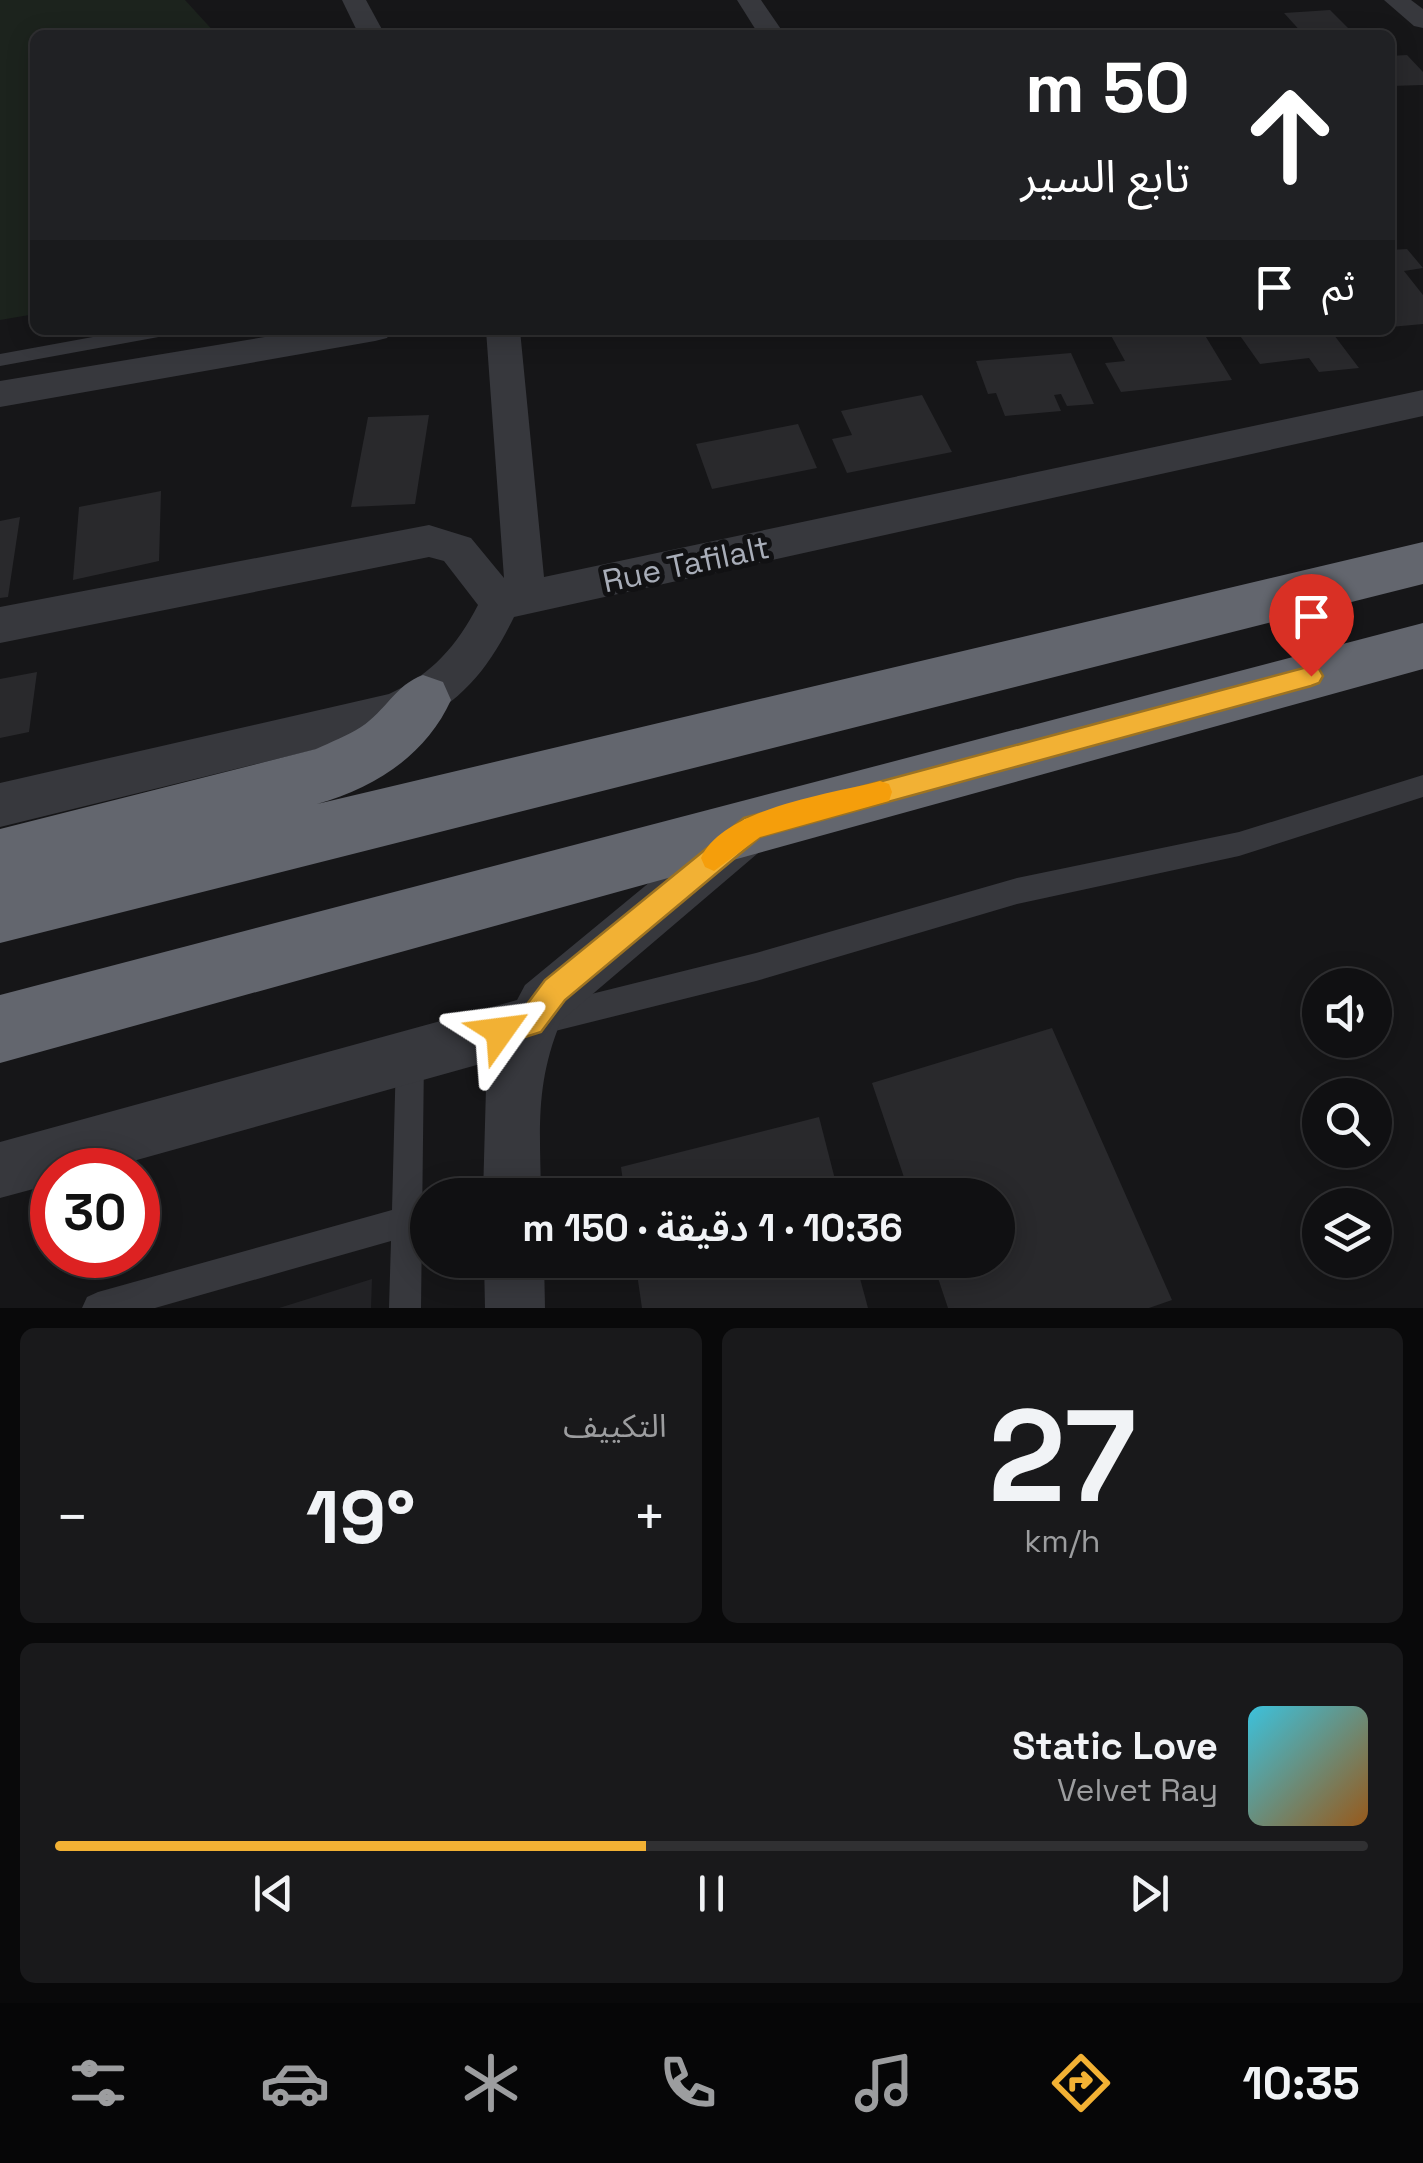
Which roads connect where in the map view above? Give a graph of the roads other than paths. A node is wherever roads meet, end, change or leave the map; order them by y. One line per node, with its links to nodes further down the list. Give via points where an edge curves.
1 (354, 0): 5 (street)
2 (749, 0): 6 (street)
3 (1396, 0): 4 (street)
4 (1423, 21)
5 (369, 30)
6 (769, 30)
7 (137, 335): 10 (lane)
8 (346, 335): 11 (street)
9 (503, 335): 14 (street)
10 (0, 360)
11 (0, 394)
12 (1423, 402): 14 (street, Rue Tafilalt)
13 (1423, 562): 22 (highway)
14 (513, 601): 15 (street, via 457,549 429,541); 17 (street, via 455,678)
15 (0, 625)
16 (1423, 646): 20 (highway)
17 (423, 700): 19 (street); 21 (highway, via 383,745 326,774)
18 (1423, 786): 23 (lane, via 1253,840 1016,891 756,967)
19 (0, 805)
20 (753, 826): 23 (street, via 555,990); 24 (highway)
21 (0, 859)
22 (0, 911)
23 (531, 1022): 25 (street); 27 (street, via 513,1088)
24 (0, 1029)
25 (410, 1057): 26 (street); 28 (lane)
26 (0, 1170)
27 (512, 1178)
28 (407, 1222): 30 (lane); 31 (lane)
29 (514, 1278): 32 (street)
30 (98, 1308)
31 (405, 1308)
32 (514, 1308)

